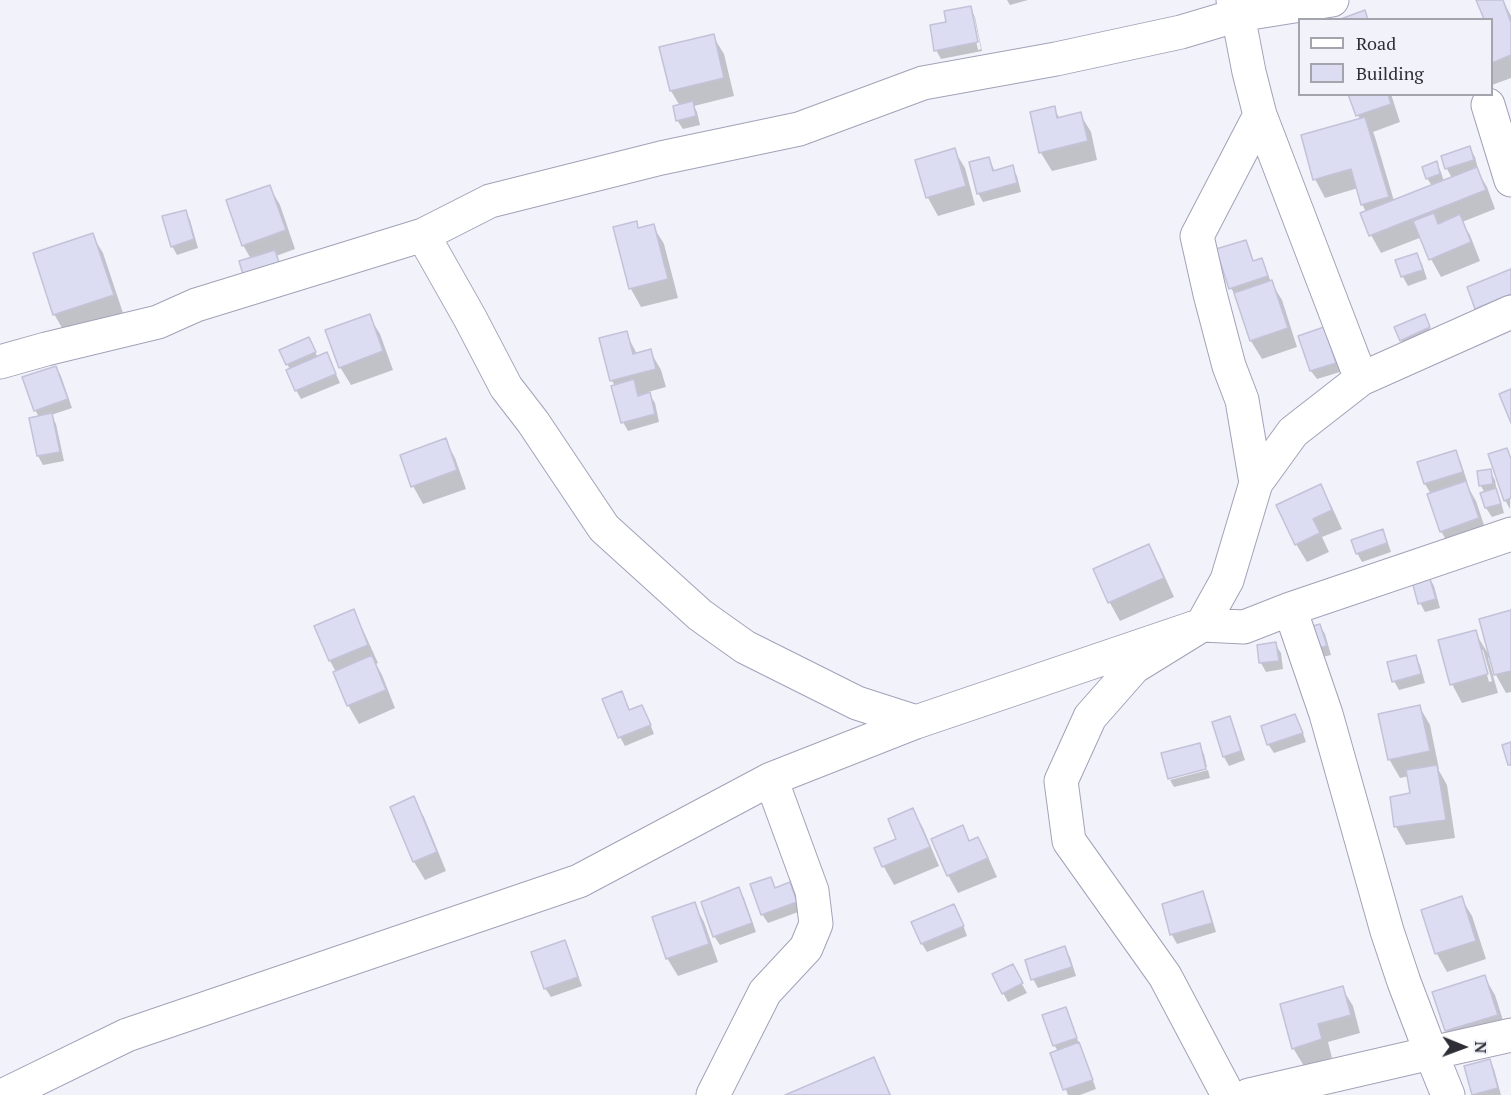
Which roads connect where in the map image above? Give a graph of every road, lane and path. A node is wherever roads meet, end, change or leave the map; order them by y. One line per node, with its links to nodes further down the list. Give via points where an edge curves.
1 (1332, 0): 2 (street)
2 (1236, 7): 4 (street); 6 (street, via 1181,33 923,83 799,129 661,158 490,201)
3 (1488, 105): 5 (street)
4 (1260, 115): 9 (street); 10 (street, via 1197,236 1226,355 1242,400)
5 (1511, 180)
6 (423, 236): 8 (street, via 196,305 158,322); 14 (street, via 506,387 604,528 700,615 745,647 857,703)
7 (1511, 312): 9 (street)
8 (0, 362)
9 (1361, 379): 10 (street, via 1293,432)
10 (1256, 483): 13 (street, via 1227,580)
11 (1511, 534): 12 (street)
12 (1290, 609): 13 (street, via 1244,627); 17 (street, via 1326,714 1404,982)
13 (1202, 625): 14 (street); 20 (street, via 1134,667 1090,717 1061,781 1069,841 1165,976)
14 (916, 722): 15 (street)
15 (771, 779): 18 (street, via 579,882 127,1035); 19 (street, via 812,891 816,924 806,948 765,992)
16 (1511, 1035): 17 (street)
17 (1431, 1053): 21 (street); 22 (street)
18 (4, 1095)
19 (712, 1095)
20 (1228, 1095)
21 (1248, 1095)
22 (1448, 1095)

